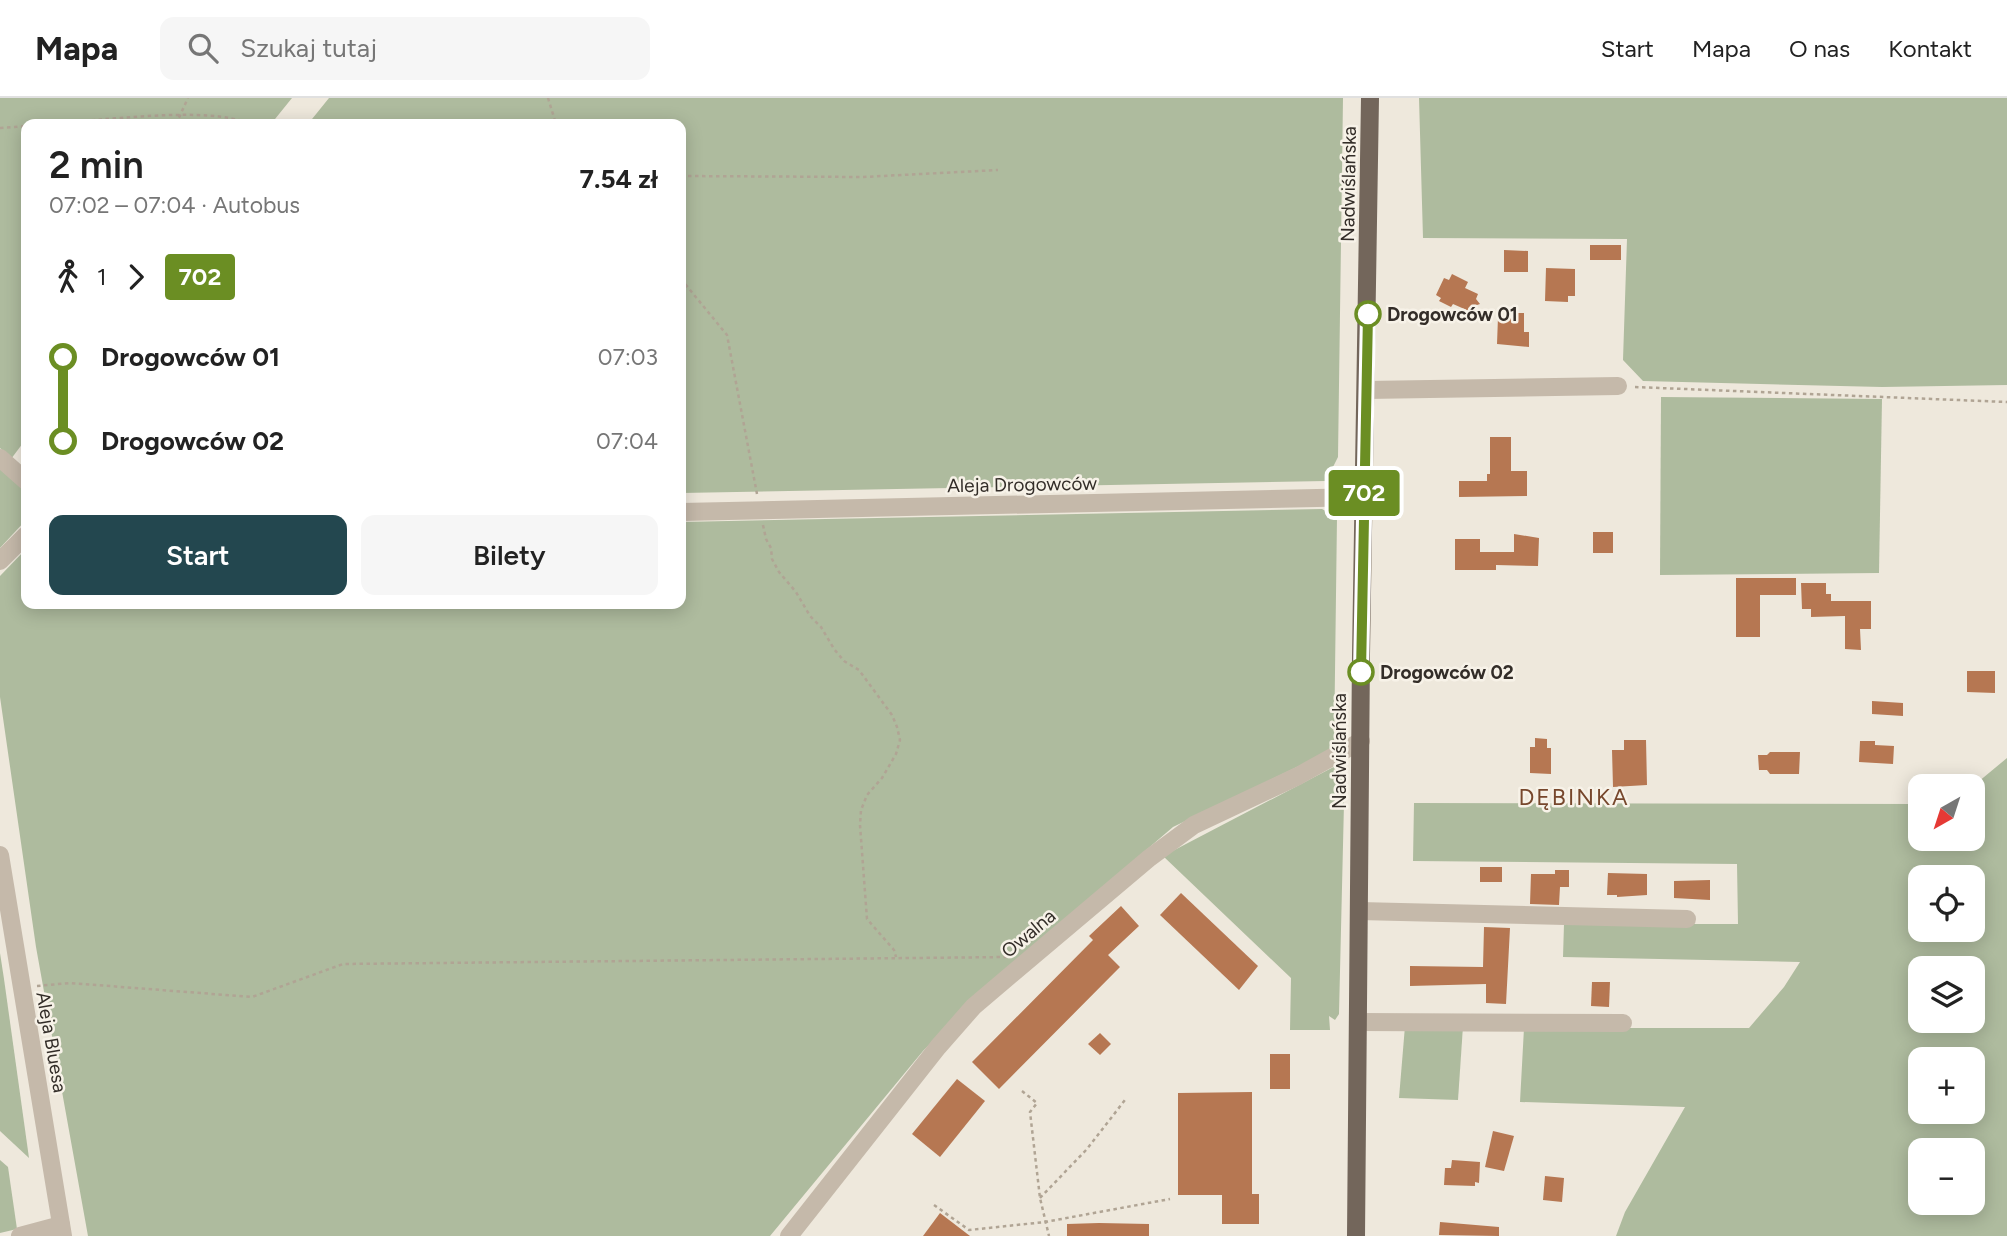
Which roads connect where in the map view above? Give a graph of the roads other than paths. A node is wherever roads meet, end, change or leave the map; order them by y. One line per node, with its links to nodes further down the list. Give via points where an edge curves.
1 (1370, 98): 3 (main road, Nadwiślańska)
2 (1618, 386): 3 (street)
3 (1366, 390): 6 (main road, Nadwiślańska)
4 (0, 458): 5 (street)
5 (21, 477)
6 (1364, 497): 7 (street, Aleja Drogowców); 10 (main road, Nadwiślańska)
7 (686, 512)
8 (21, 540): 9 (street)
9 (0, 561)
10 (1361, 741): 12 (main road, Nadwiślańska); 18 (street, Owalna, via 1194,824 1033,956 965,1016)
11 (0, 855): 16 (street, Aleja Bluesa)
12 (1359, 911): 13 (street); 14 (main road, Nadwiślańska)
13 (1687, 919)
14 (1358, 1022): 15 (street); 19 (main road, Nadwiślańska)
15 (1623, 1023)
16 (62, 1231): 17 (street)
17 (20, 1236)
18 (789, 1236)
19 (1356, 1236)

